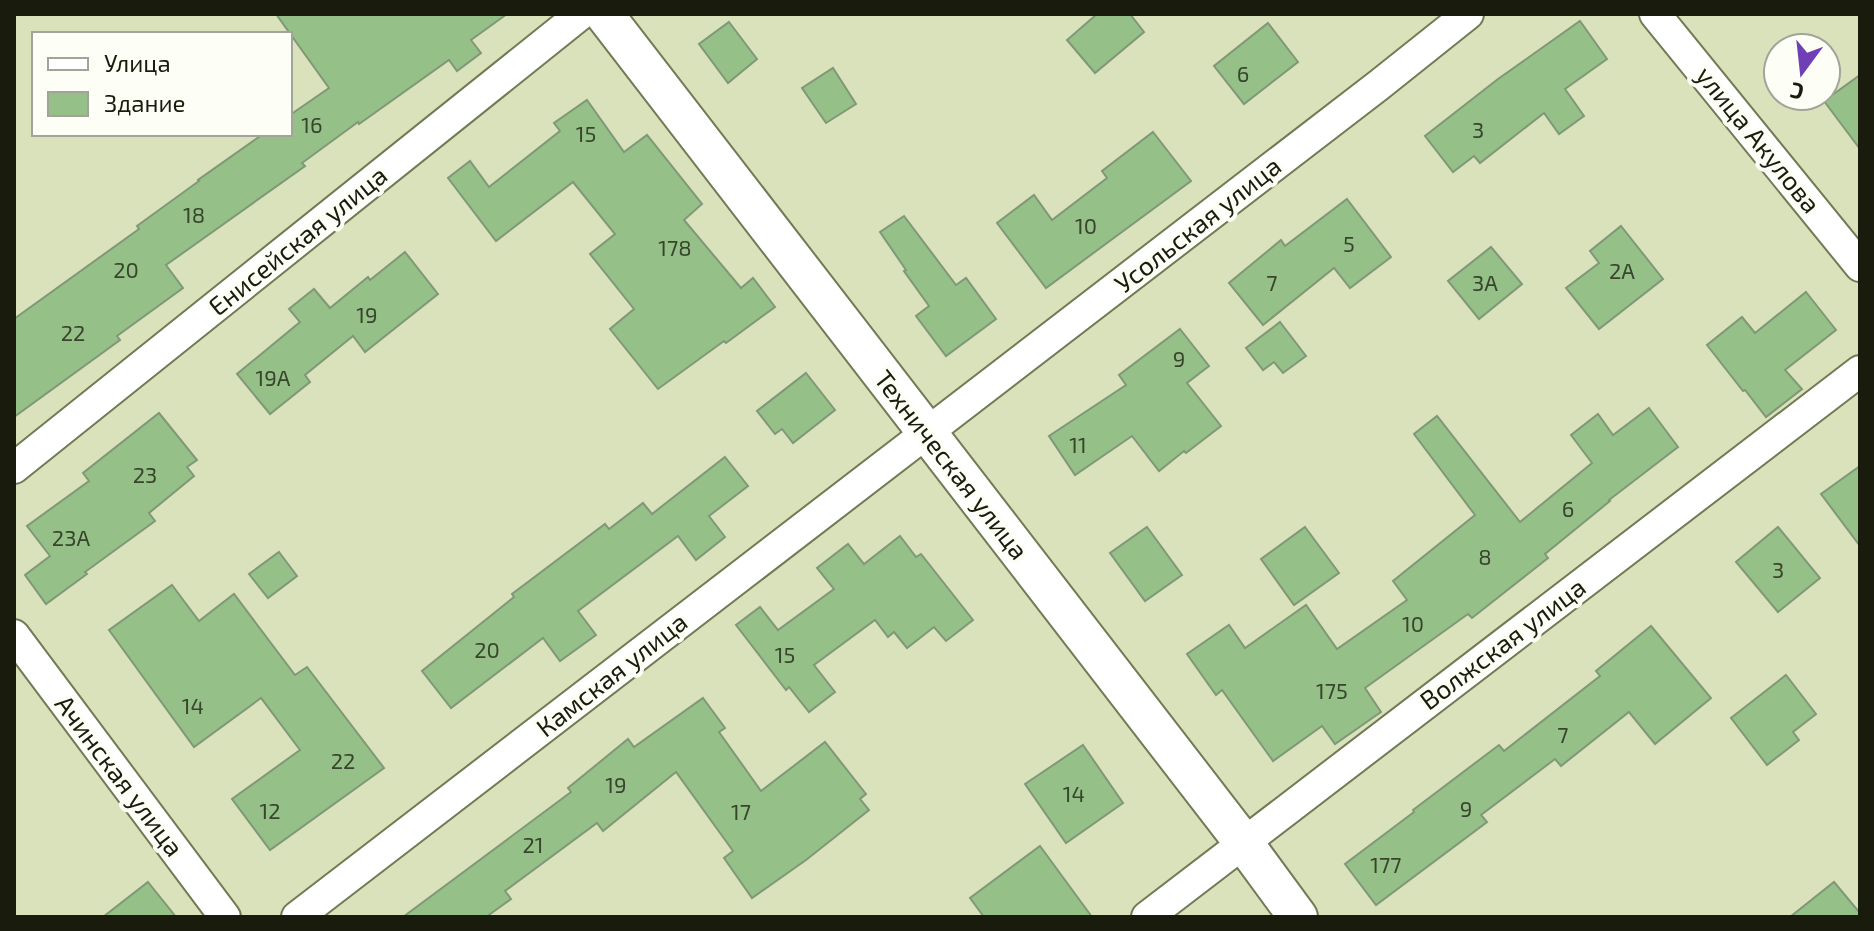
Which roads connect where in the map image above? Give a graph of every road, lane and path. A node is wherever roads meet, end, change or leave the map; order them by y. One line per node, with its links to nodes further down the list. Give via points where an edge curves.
1 (581, 14): 8 (street, Енисейская улица)
2 (604, 14): 7 (street, Техническая улица)
3 (1468, 14): 7 (street, Усольская улица)
4 (1655, 14): 5 (street, улица Акулова)
5 (1860, 266)
6 (1860, 371): 10 (street, Волжская улица)
7 (926, 434): 10 (street, Техническая улица); 12 (street, Камская улица)
8 (14, 468)
9 (14, 635): 11 (street, Ачинская улица)
10 (1243, 842): 13 (street, Волжская улица); 14 (street, Техническая улица)
11 (225, 917)
12 (297, 917)
13 (1147, 917)
14 (1298, 917)

